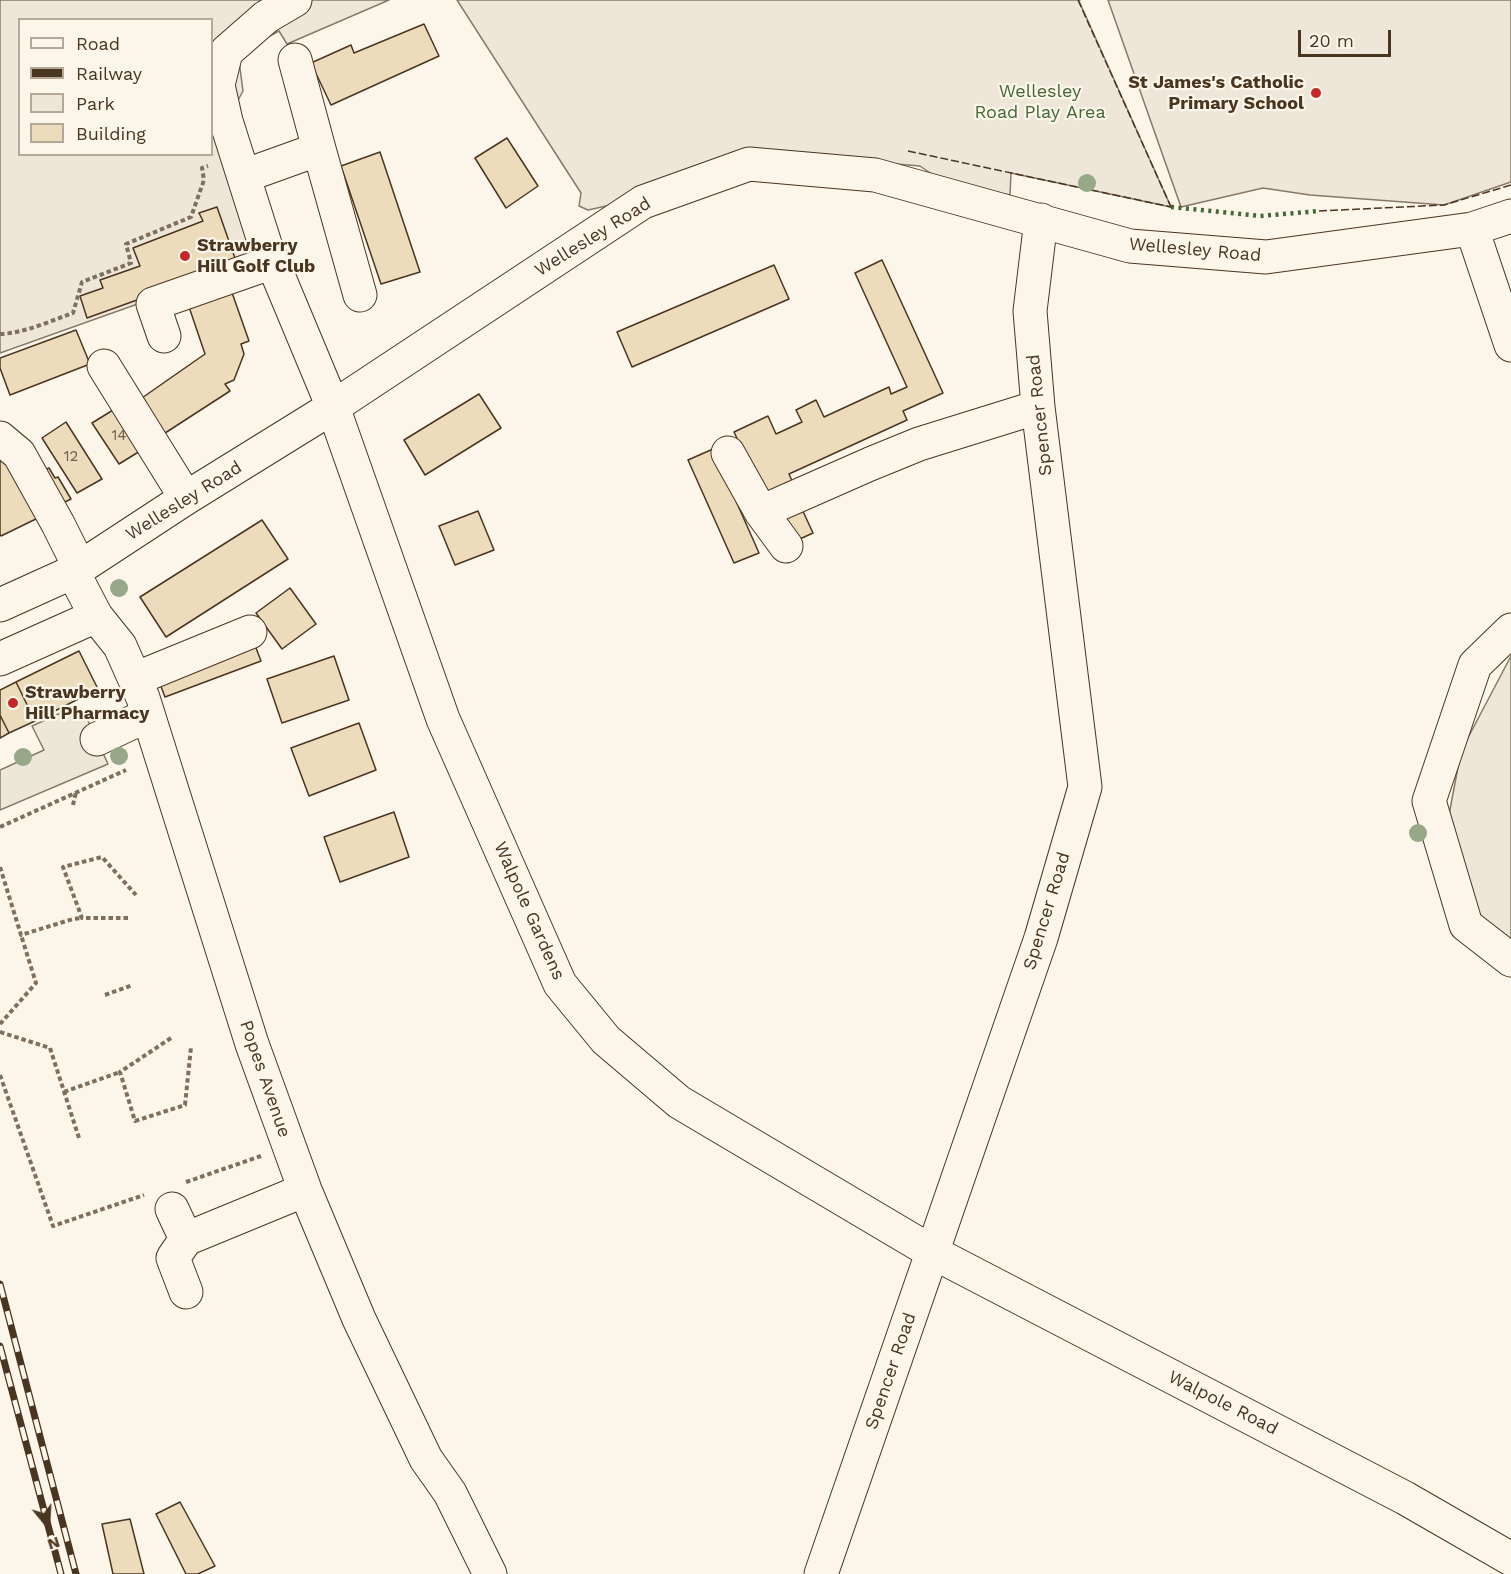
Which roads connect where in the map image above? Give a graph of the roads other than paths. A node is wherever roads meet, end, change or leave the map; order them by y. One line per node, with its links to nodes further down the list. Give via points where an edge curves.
1 (295, 0): 4 (street, Walpole Gardens, via 266,17 225,52 218,85)
2 (295, 60): 3 (street)
3 (319, 149): 4 (street); 9 (street)
4 (240, 166): 8 (street, Walpole Gardens)
5 (1511, 216): 7 (street, Wellesley Road)
6 (1041, 220): 7 (street, Wellesley Road, via 1130,246 1266,257); 13 (street, Wellesley Road, via 875,174 749,164 643,202); 14 (street, Spencer Road, via 1030,311)
7 (1472, 229): 11 (street)
8 (273, 262): 10 (street, via 153,304); 13 (street, Walpole Gardens)
9 (360, 295)
10 (164, 336)
11 (1511, 345)
12 (104, 366): 17 (street)
13 (333, 407): 17 (street, Wellesley Road); 33 (street, Walpole Gardens, via 444,719 560,984 606,1040 679,1102)
14 (1038, 407): 18 (street, via 919,444); 33 (street, Spencer Road, via 1084,787 1041,938)
15 (0, 438): 20 (street, Popes Avenue, via 19,454 58,524)
16 (728, 453): 18 (street)
17 (186, 498): 20 (street, Wellesley Road)
18 (761, 512): 19 (street)
19 (786, 546)
20 (76, 570): 21 (street, Wellesley Road); 22 (street, Popes Avenue)
21 (0, 605)
22 (96, 616): 25 (street); 26 (street, Popes Avenue, via 120,646)
23 (1511, 630): 29 (street, via 1475,665 1429,801 1466,925)
24 (250, 632): 26 (street)
25 (0, 659)
26 (135, 679): 27 (street, Popes Avenue)
27 (148, 715): 28 (street); 30 (street, Popes Avenue, via 252,1044)
28 (97, 739)
29 (1511, 960)
30 (305, 1190): 32 (street); 36 (street, Popes Avenue, via 359,1319 426,1459 450,1493)
31 (167, 1195): 32 (street)
32 (186, 1239): 34 (street, via 172,1258)
33 (932, 1252): 35 (street, Walpole Road, via 1405,1498); 37 (street, Spencer Road)
34 (186, 1292)
35 (1511, 1559)
36 (490, 1574)
37 (821, 1574)

